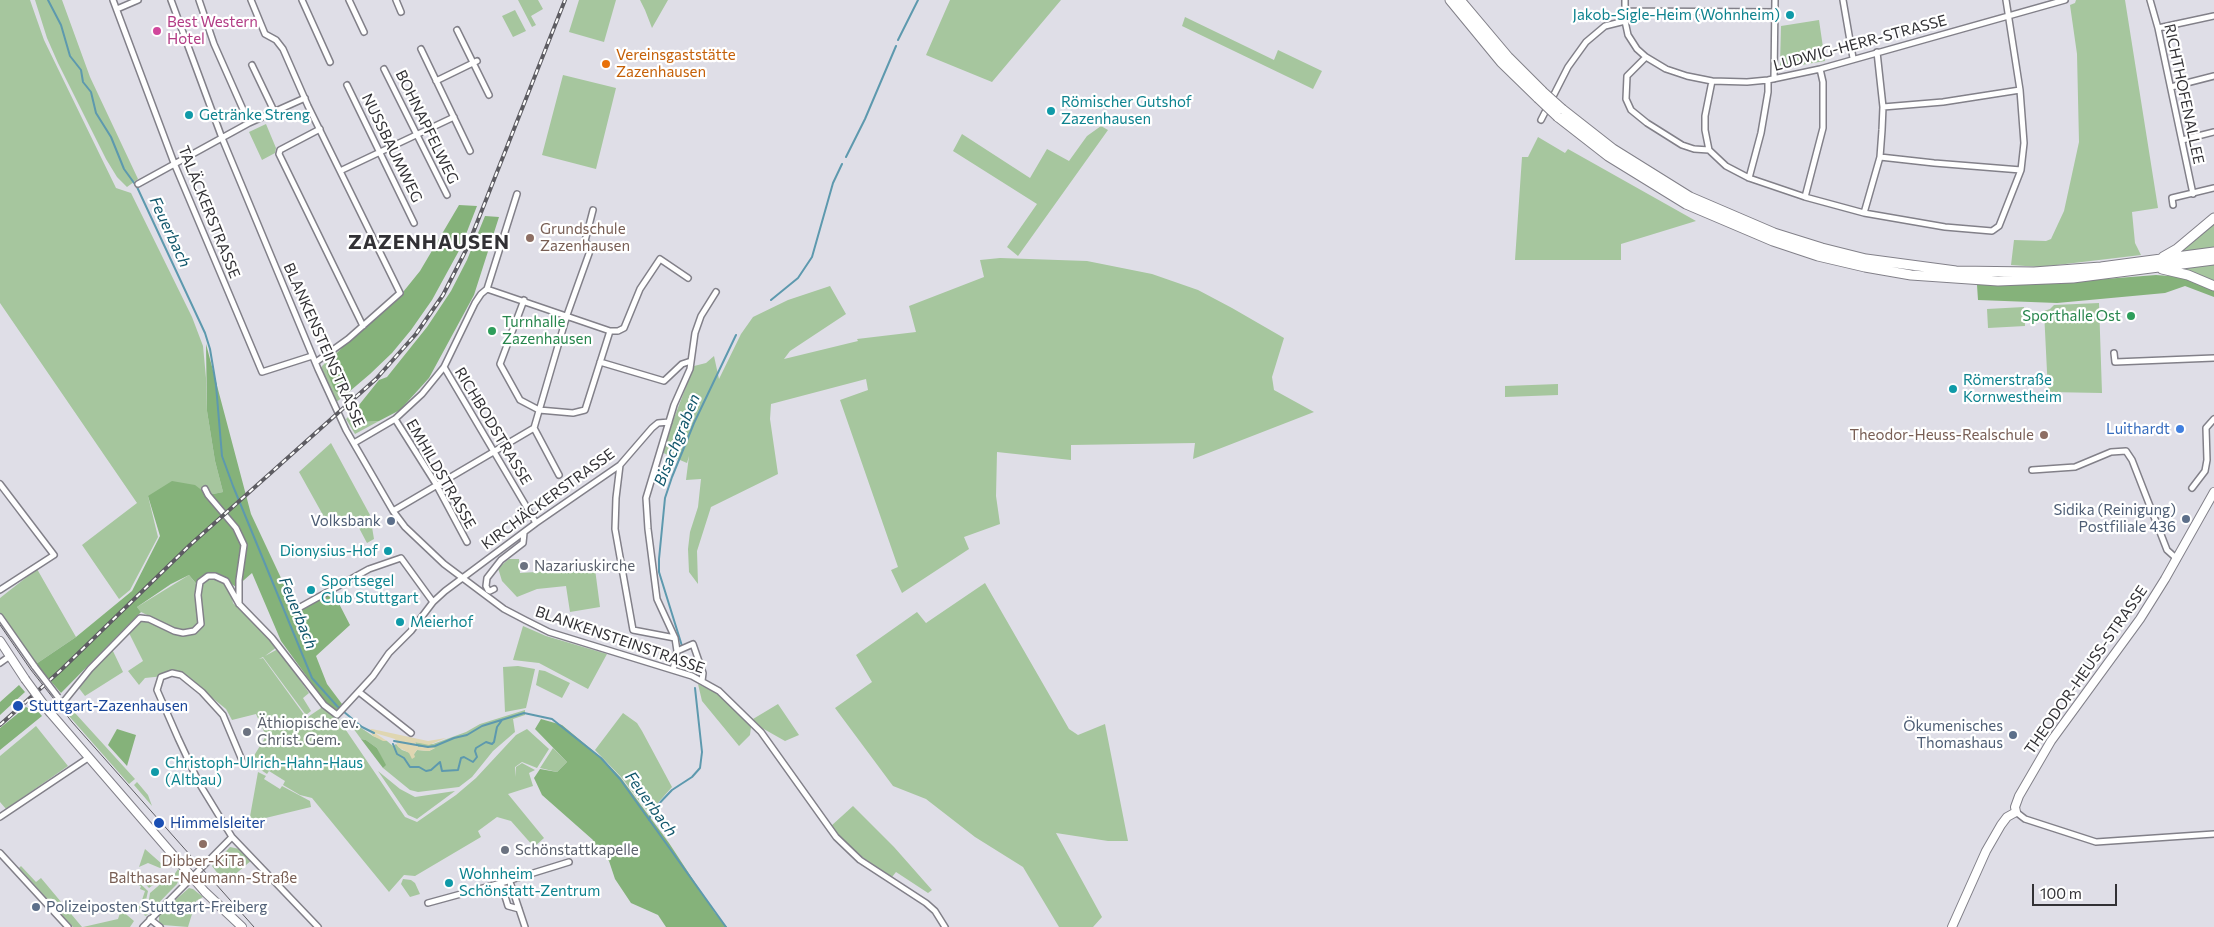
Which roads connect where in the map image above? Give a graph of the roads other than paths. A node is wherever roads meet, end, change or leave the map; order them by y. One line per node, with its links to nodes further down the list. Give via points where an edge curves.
1 (113, 0): 17 (street, TALÄCKERSTRASSE)
2 (138, 0): 17 (street)
3 (171, 0): 55 (street, BLANKENSTEINSTRASSE)
4 (198, 0): 51 (street, via 214,46)
5 (251, 0): 46 (street, via 265,34 280,44)
6 (302, 0): 31 (street)
7 (349, 0): 26 (street)
8 (396, 0): 19 (street)
9 (1450, 0): 44 (highway, via 1501,62)
10 (1460, 0): 44 (highway)
11 (1625, 0): 18 (street, LUDWIG-HERR-STRASSE)
12 (1775, 0): 20 (street)
13 (1843, 0): 30 (street)
14 (2006, 0): 21 (street)
15 (2064, 0): 21 (street, LUDWIG-HERR-STRASSE)
16 (2150, 0): 24 (street, RICHTHOFENALLEE)
17 (117, 10): 61 (street, TALÄCKERSTRASSE)
18 (1624, 11): 20 (street); 23 (street, LUDWIG-HERR-STRASSE)
19 (401, 12)
20 (1775, 12): 37 (street)
21 (2009, 15): 28 (street, LUDWIG-HERR-STRASSE); 43 (street)
22 (2214, 16): 24 (street)
23 (1625, 20): 29 (street, LUDWIG-HERR-STRASSE, via 1631,41); 50 (street, via 1596,32 1577,54)
24 (2158, 28): 42 (street, RICHTHOFENALLEE)
25 (457, 30): 32 (street)
26 (364, 32)
27 (421, 49): 38 (street)
28 (1877, 52): 30 (street, LUDWIG-HERR-STRASSE); 47 (street)
29 (1646, 57): 40 (street, LUDWIG-HERR-STRASSE, via 1673,71); 57 (street, via 1627,76 1628,105 1647,123 1682,145 1694,150)
30 (1854, 58): 35 (street, LUDWIG-HERR-STRASSE)
31 (330, 62)
32 (475, 62): 38 (street); 45 (street)
33 (252, 65): 48 (street)
34 (384, 69): 54 (street, BOHNAPFELWEG)
35 (1820, 69): 37 (street, LUDWIG-HERR-STRASSE); 70 (street, via 1823,128)
36 (2214, 76): 42 (street)
37 (1774, 79): 39 (street, LUDWIG-HERR-STRASSE)
38 (436, 80): 49 (street)
39 (1768, 80): 40 (street, LUDWIG-HERR-STRASSE); 64 (street, via 1761,133)
40 (1712, 81): 57 (street, via 1705,116)
41 (346, 85): 59 (street, NUSSBAUMWEG)
42 (2171, 87): 56 (street, RICHTHOFENALLEE)
43 (2020, 90): 47 (street); 62 (street, via 2024,143)
44 (1540, 94): 78 (highway, bridge, via 1560,113 1690,197 1774,233 1822,248 1914,267 2000,273)
45 (489, 95)
46 (305, 98): 48 (street); 52 (street)
47 (1883, 107): 60 (street)
48 (274, 111): 51 (street)
49 (454, 117): 54 (street); 58 (street)
50 (1541, 120)
51 (249, 124): 55 (street)
52 (320, 129): 63 (street); 85 (street, via 280,150 280,154)
53 (2214, 132): 56 (street)
54 (417, 135): 59 (street); 69 (street, BOHNAPFELWEG)
55 (222, 138): 61 (street); 88 (street, BLANKENSTEINSTRASSE)
56 (2182, 140): 68 (street, RICHTHOFENALLEE)
57 (1709, 150): 64 (street, via 1726,166)
58 (470, 151)
59 (380, 152): 63 (street); 75 (street, NUSSBAUMWEG)
60 (1880, 156): 62 (street); 73 (street)
61 (174, 163): 65 (street); 88 (street, TALÄCKERSTRASSE, via 262,372)
62 (2020, 170): 73 (street, via 1999,226 1992,231)
63 (340, 171): 85 (street, via 400,293)
64 (1749, 178): 70 (street)
65 (138, 184)
66 (2214, 188): 68 (street)
67 (517, 194): 81 (street)
68 (2193, 194): 71 (street, via 2172,198)
69 (447, 195)
70 (1805, 198): 73 (street)
71 (2173, 204)
72 (593, 210): 84 (street, via 585,242 591,248)
73 (1864, 213)
74 (2214, 218): 78 (highway)
75 (414, 223)
76 (2214, 252): 78 (highway)
77 (2214, 260): 78 (highway)
78 (2159, 264): 80 (highway)
79 (688, 278): 86 (street, via 660,259 640,289 624,328 618,332)
80 (2214, 286)
81 (488, 289): 83 (street); 93 (street, via 475,303)
82 (716, 292): 90 (street, via 701,316)
83 (524, 300): 84 (street); 94 (street, via 500,364 520,400)
84 (567, 315): 86 (street); 94 (street)
85 (363, 326): 91 (street)
86 (610, 331): 92 (street)
87 (2114, 353): 89 (street, via 2115,362)
88 (312, 356): 91 (street, BLANKENSTEINSTRASSE)
89 (2214, 358)
90 (691, 361): 92 (street, via 682,364 664,381); 97 (street)
91 (316, 362): 99 (street, BLANKENSTEINSTRASSE)
92 (600, 362): 94 (street, via 585,410 573,413)
93 (444, 368): 95 (street); 100 (street, RICHBODSTRASSE)
94 (539, 410): 98 (street)
95 (395, 419): 99 (street); 105 (street, EMHILDSTRASSE)
96 (2214, 419): 106 (street, via 2206,428 2204,471)
97 (669, 422): 101 (street, KIRCHÄCKERSTRASSE, via 658,423 652,428); 121 (street, via 646,498 657,599)
98 (534, 428): 100 (street); 103 (street)
99 (354, 443): 109 (street, BLANKENSTEINSTRASSE)
100 (493, 451): 105 (street); 110 (street, RICHBODSTRASSE)
101 (620, 465): 110 (street, KIRCHÄCKERSTRASSE); 121 (street, via 615,529 632,630)
102 (2032, 470): 113 (street, via 2075,467 2112,452 2126,451 2167,550)
103 (559, 475)
104 (0, 484): 116 (street, via 54,555)
105 (436, 484): 109 (street); 112 (street, EMHILDSTRASSE)
106 (2192, 488)
107 (205, 489): 118 (street, via 236,528 244,545 238,580)
108 (2214, 492): 113 (street, THEODOR-HEUSS-STRASSE)
109 (393, 510): 114 (street, BLANKENSTEINSTRASSE, via 423,545)
110 (536, 523): 111 (street, KIRCHÄCKERSTRASSE)
111 (524, 533): 114 (street, KIRCHÄCKERSTRASSE); 115 (street, via 523,543 501,560 487,578 488,590)
112 (467, 542)
113 (2177, 559): 134 (street, THEODOR-HEUSS-STRASSE, via 2140,618 2051,741 2018,796)
114 (462, 577): 117 (street, KIRCHÄCKERSTRASSE); 126 (street, BLANKENSTEINSTRASSE, via 504,609 549,632)
115 (494, 589)
116 (0, 590)
117 (433, 602): 119 (street, via 401,558 369,569); 128 (street, KIRCHÄCKERSTRASSE)
118 (239, 604): 128 (street, KIRCHÄCKERSTRASSE, via 272,638 324,705 337,715); 129 (street, via 226,581 215,576 203,579 198,595 200,624 194,631 178,632 140,618 90,669 69,696)
119 (295, 610)
120 (0, 617): 129 (street, bridge)
121 (675, 638): 123 (street)
122 (0, 641): 124 (street)
123 (677, 651): 126 (street); 127 (street, via 693,644 703,673)
124 (10, 656): 125 (street); 130 (street, bridge)
125 (0, 663)
126 (673, 670): 127 (street, BLANKENSTEINSTRASSE)
127 (702, 681): 152 (street, BLANKENSTEINSTRASSE, via 725,695 761,732 836,837 860,860 926,903)
128 (359, 692): 131 (street)
129 (59, 700): 130 (street)
130 (48, 711): 132 (street)
131 (411, 733)
132 (88, 758): 135 (street); 140 (street)
133 (244, 765): 137 (street, via 223,715 202,692 181,675 172,673 161,677 157,690 178,738 199,783)
134 (2016, 812): 136 (street, via 2025,819 2096,842); 153 (street, via 2007,817 1986,851)
135 (0, 817)
136 (2214, 834)
137 (232, 836): 140 (street); 150 (street)
138 (0, 853): 146 (street)
139 (569, 862): 141 (street)
140 (193, 877): 145 (street); 149 (street)
141 (510, 882): 142 (street); 144 (street)
142 (501, 883): 143 (street); 144 (street, via 508,906)
143 (428, 903)
144 (519, 909): 151 (street)
145 (150, 919): 147 (street); 148 (street)
146 (68, 927)
147 (143, 927)
148 (160, 927)
149 (242, 927)
150 (318, 927)
151 (525, 927)
152 (945, 927)
153 (1952, 927)

